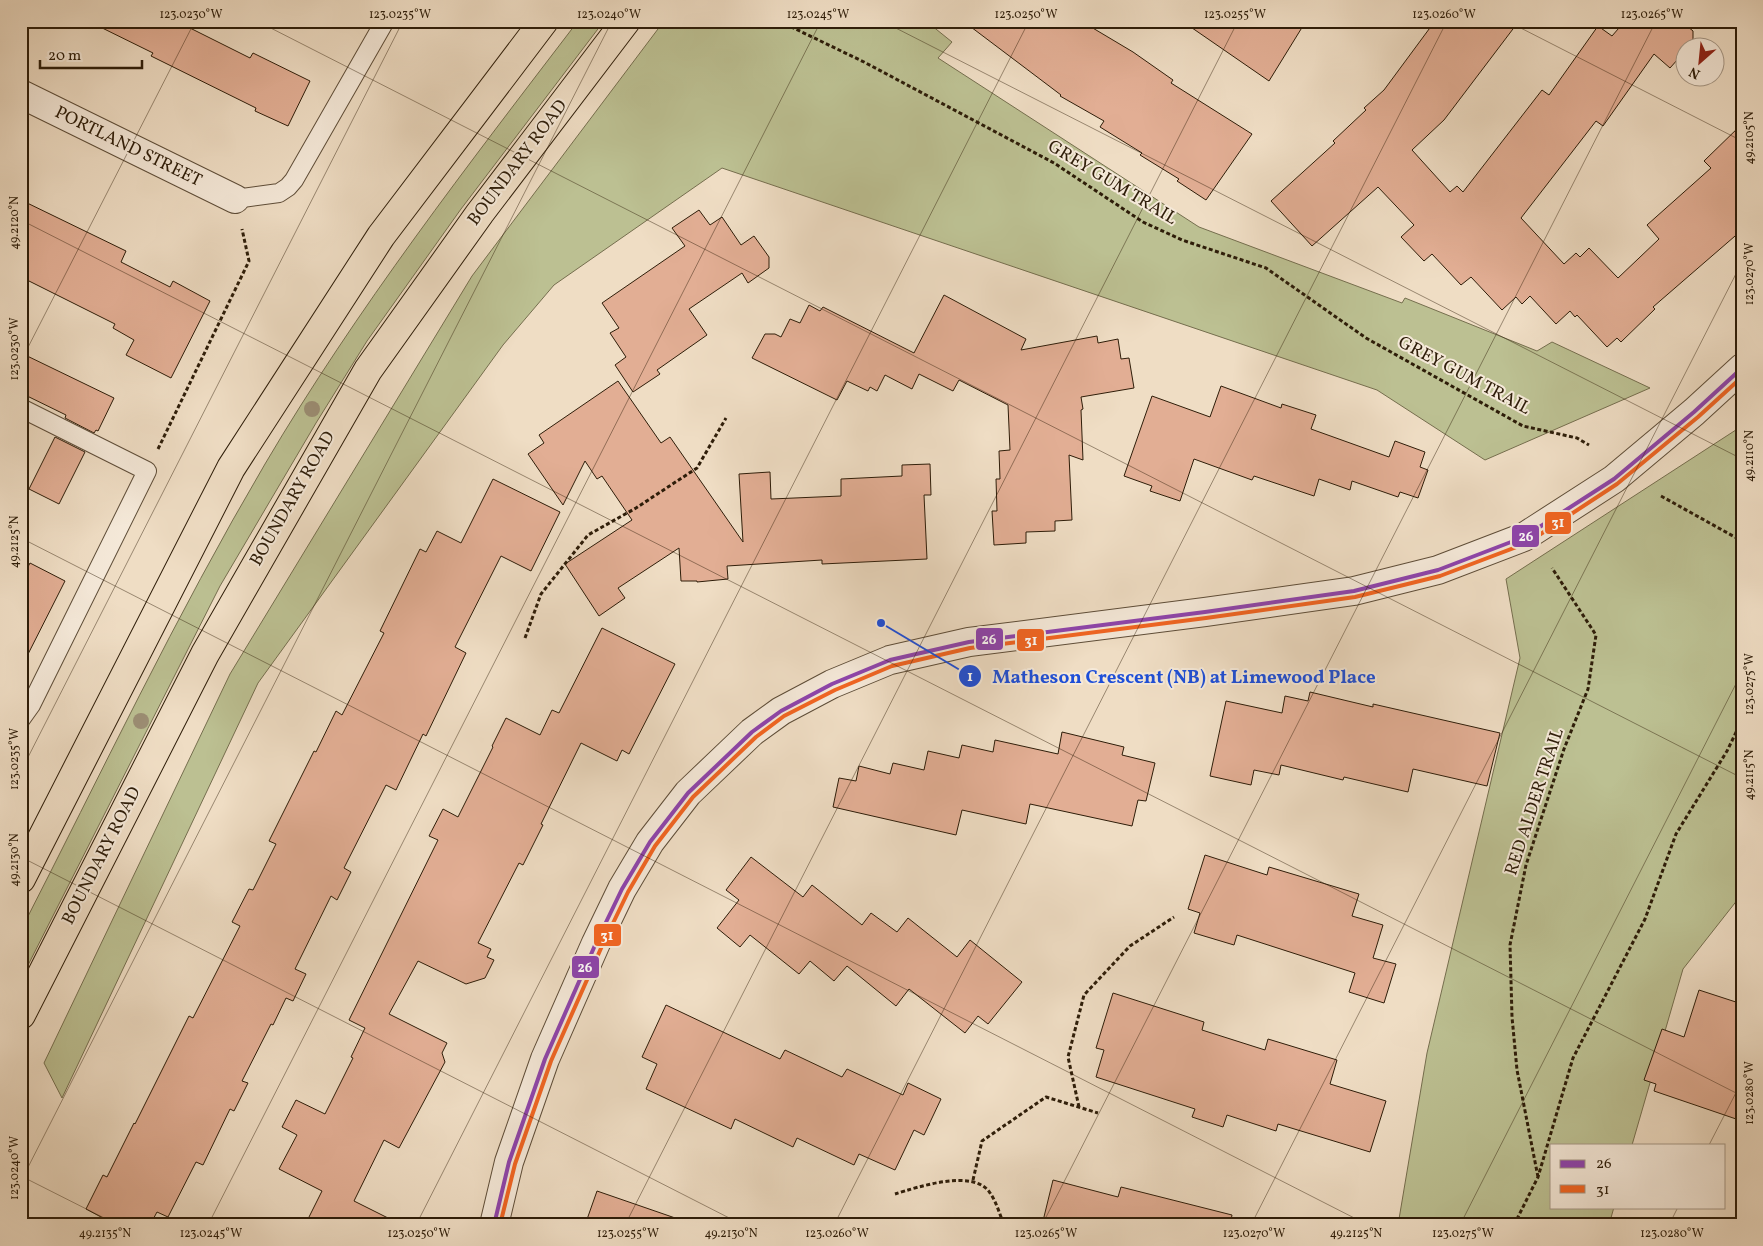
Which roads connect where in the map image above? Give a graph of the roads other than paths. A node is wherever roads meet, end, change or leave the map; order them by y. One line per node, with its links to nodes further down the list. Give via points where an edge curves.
1 (385, 21): 5 (lane, via 294,180 279,193)
2 (544, 21): 9 (main road, via 381,236 231,468)
3 (626, 21): 10 (main road, BOUNDARY ROAD, via 480,213 368,370 205,654)
4 (21, 94): 5 (street, PORTLAND STREET)
5 (234, 199)
6 (1742, 368): 11 (street, via 1614,480 1524,537 1438,570 1354,591 969,642 890,660 832,684 781,711 752,732 688,793 650,842 622,889 545,1059 509,1162)
7 (21, 408): 8 (lane, via 147,471 31,705)
8 (21, 719)
9 (21, 879)
10 (21, 1015)
11 (494, 1225)

